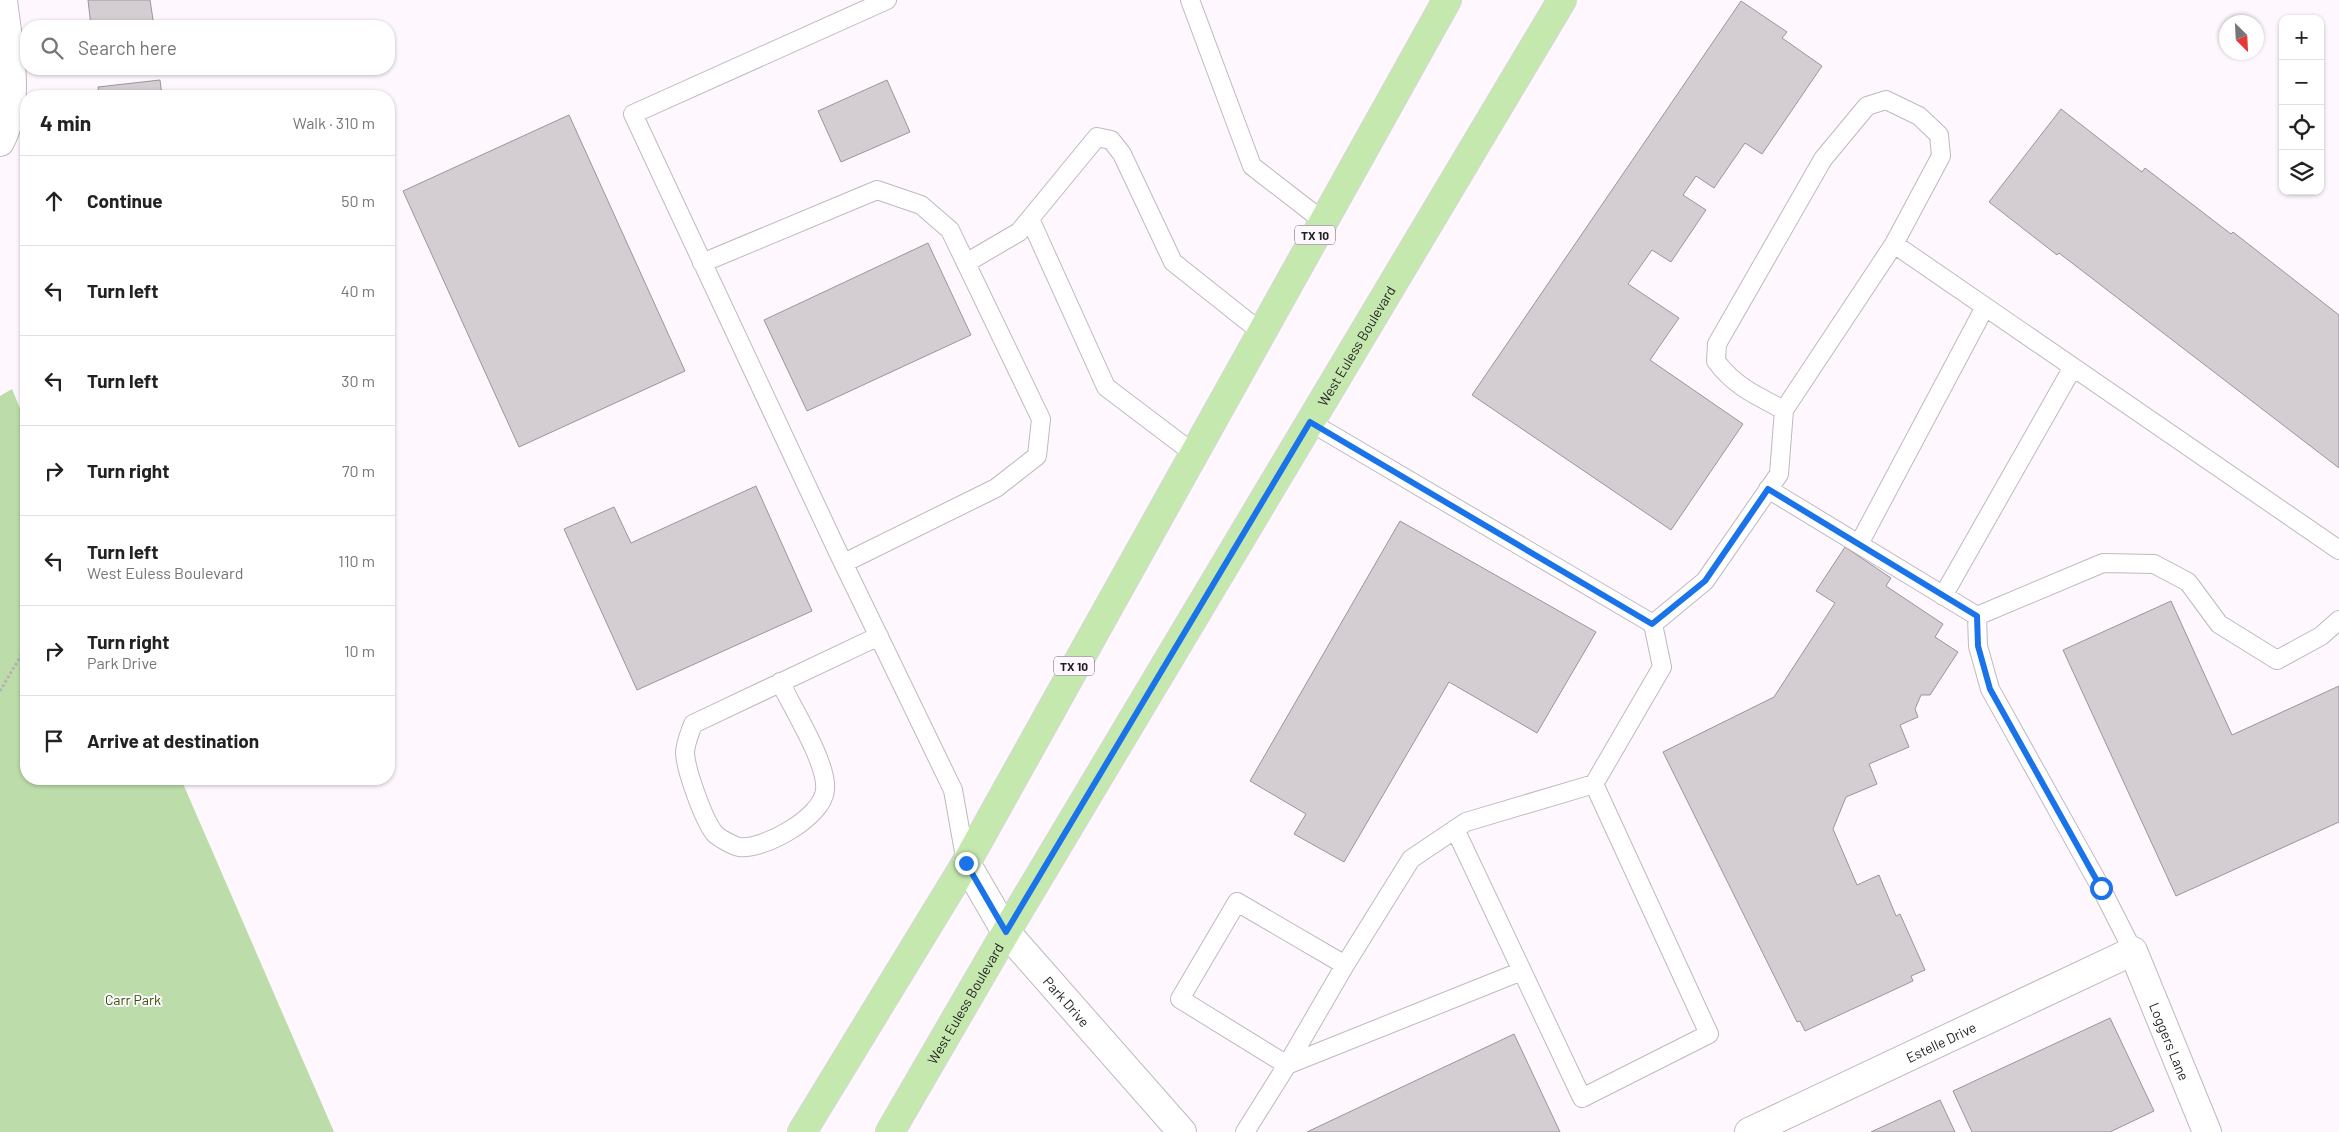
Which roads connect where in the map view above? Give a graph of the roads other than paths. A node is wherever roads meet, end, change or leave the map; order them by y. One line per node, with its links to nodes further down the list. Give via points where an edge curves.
1 (4, 0): 6 (street, via 12,94 6,131)
2 (887, 0): 10 (lane, via 633,114)
3 (1190, 0): 8 (lane, via 1252,166)
4 (1447, 0): 8 (main road, TX 10)
5 (1562, 0): 16 (main road, West Euless Boulevard)
6 (0, 142)
7 (1030, 219): 11 (lane, via 1019,232); 13 (lane, via 1098,137 1111,140 1122,154 1173,262); 17 (lane, via 1106,388)
8 (1323, 221): 13 (main road, TX 10)
9 (1894, 244): 12 (lane); 15 (lane); 15 (lane, via 1942,156 1939,135 1918,116 1886,100 1867,106 1822,159 1717,344 1716,361 1727,377)
10 (702, 263): 11 (lane, via 877,190 921,205 950,230); 21 (lane)
11 (966, 263): 21 (lane, via 1041,419 1037,456 996,488)
12 (1985, 307): 14 (lane); 19 (lane)
13 (1261, 332): 17 (main road, TX 10)
14 (2074, 368): 20 (lane); 22 (lane)
15 (1784, 410): 18 (lane, via 1779,474)
16 (1310, 422): 25 (lane); 31 (main road, West Euless Boulevard)
17 (1193, 453): 30 (main road, TX 10)
18 (1768, 489): 19 (lane); 25 (lane, via 1705,581)
19 (1859, 544): 22 (lane)
20 (2339, 550)
21 (844, 563): 26 (lane)
22 (1943, 596): 23 (lane)
23 (1977, 616): 24 (lane, via 2103,563 2154,564 2188,582 2219,624 2277,660 2321,636); 32 (lane, via 1978,646 1990,689)
24 (2339, 620)
25 (1652, 624): 28 (lane, via 1662,667)
26 (879, 636): 27 (lane); 30 (lane, via 953,790)
27 (780, 682): 27 (lane, via 693,724 685,752 693,788 716,835 739,847 766,842 807,819 820,806 825,790 821,764)
28 (1594, 784): 29 (lane, via 1466,822); 34 (lane, via 1709,1034 1582,1098)
29 (1455, 829): 33 (lane, via 1411,858); 34 (lane)
30 (966, 863): 31 (street, Park Drive); 37 (main road, TX 10)
31 (1006, 932): 36 (main road, West Euless Boulevard); 38 (street, Park Drive)
32 (2133, 951): 40 (street, Estelle Drive); 41 (street, Loggers Lane)
33 (1345, 965): 35 (lane); 35 (lane, via 1237,902 1180,999)
34 (1522, 971): 35 (lane)
35 (1288, 1065): 39 (lane)
36 (899, 1129)
37 (802, 1132)
38 (1182, 1132)
39 (1245, 1132)
40 (1749, 1132)
41 (2207, 1132)

